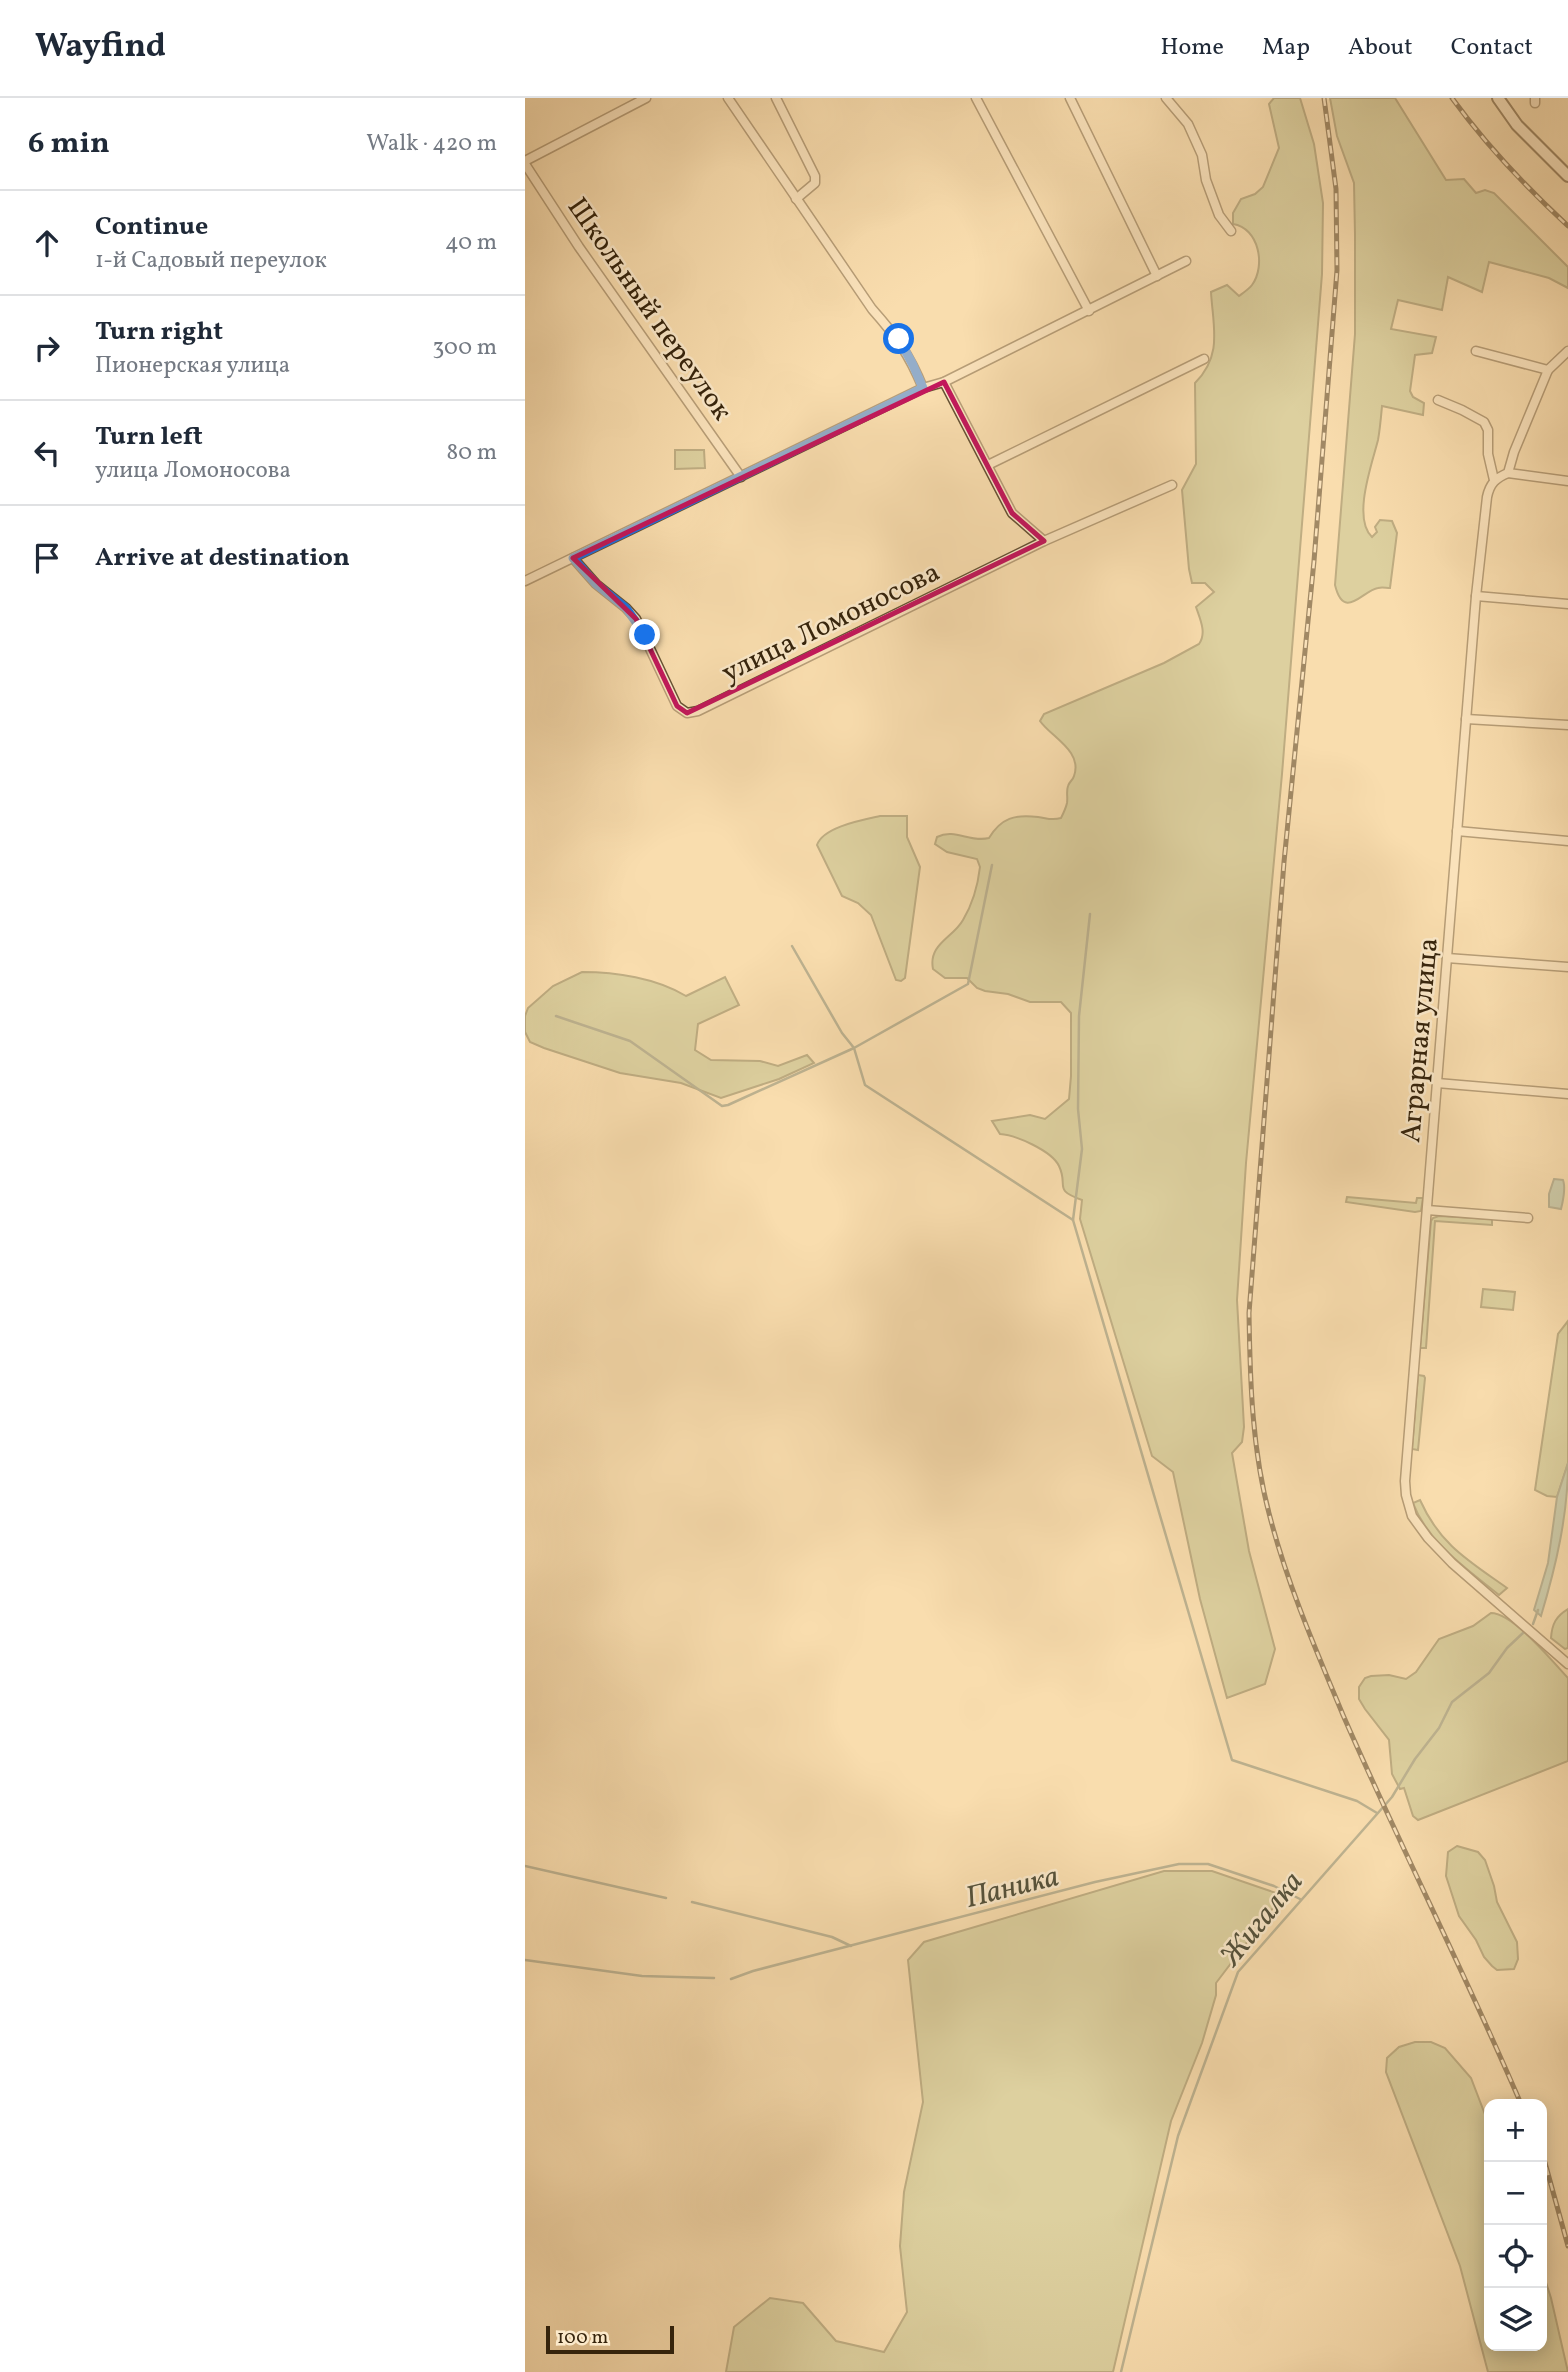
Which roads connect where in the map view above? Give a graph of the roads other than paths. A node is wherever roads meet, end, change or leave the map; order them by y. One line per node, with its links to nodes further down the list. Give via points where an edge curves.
1 (646, 98): 8 (street)
2 (728, 98): 10 (street)
3 (775, 98): 10 (street, via 815,176 815,183)
4 (976, 98): 14 (street)
5 (1070, 98): 13 (street)
6 (1166, 98): 11 (street, via 1188,124 1219,215)
7 (1498, 98): 9 (street, via 1517,125)
8 (525, 163): 24 (street, Школьный переулок)
9 (1568, 176)
10 (796, 199): 20 (street, via 872,309 899,339)
11 (1231, 230)
12 (1186, 261): 13 (street)
13 (1157, 276): 14 (street)
14 (1089, 311): 19 (street)
15 (1476, 351): 18 (street)
16 (1568, 351): 18 (street)
17 (1204, 359): 22 (street)
18 (1548, 370): 23 (street)
19 (944, 382): 20 (street); 22 (street)
20 (923, 388): 24 (street)
21 (1438, 400): 25 (street, via 1484,422)
22 (988, 465): 28 (street, via 1012,513)
23 (1508, 473): 25 (street); 26 (street)
24 (741, 477): 29 (street)
25 (1494, 480): 31 (street, Аграрная улица, via 1487,497)
26 (1568, 481)
27 (1172, 485): 28 (street, улица Ломоносова)
28 (1044, 541): 29 (street, улица Ломоносова, via 687,713 677,706 636,619)
29 (573, 558): 30 (street)
30 (525, 580)
31 (1476, 596): 32 (street); 33 (street, Аграрная улица)
32 (1568, 604)
33 (1466, 719): 34 (street); 35 (street, Аграрная улица)
34 (1568, 725)
35 (1457, 831): 36 (street); 37 (street, Аграрная улица)
36 (1568, 841)
37 (1447, 958): 38 (street); 39 (street, Аграрная улица)
38 (1568, 967)
39 (1437, 1083): 40 (street); 41 (street, Аграрная улица)
40 (1568, 1094)
41 (1427, 1210): 42 (street); 43 (street, Аграрная улица, via 1405,1469 1408,1505 1428,1538 1453,1563)
42 (1528, 1219)
43 (1568, 1664)

